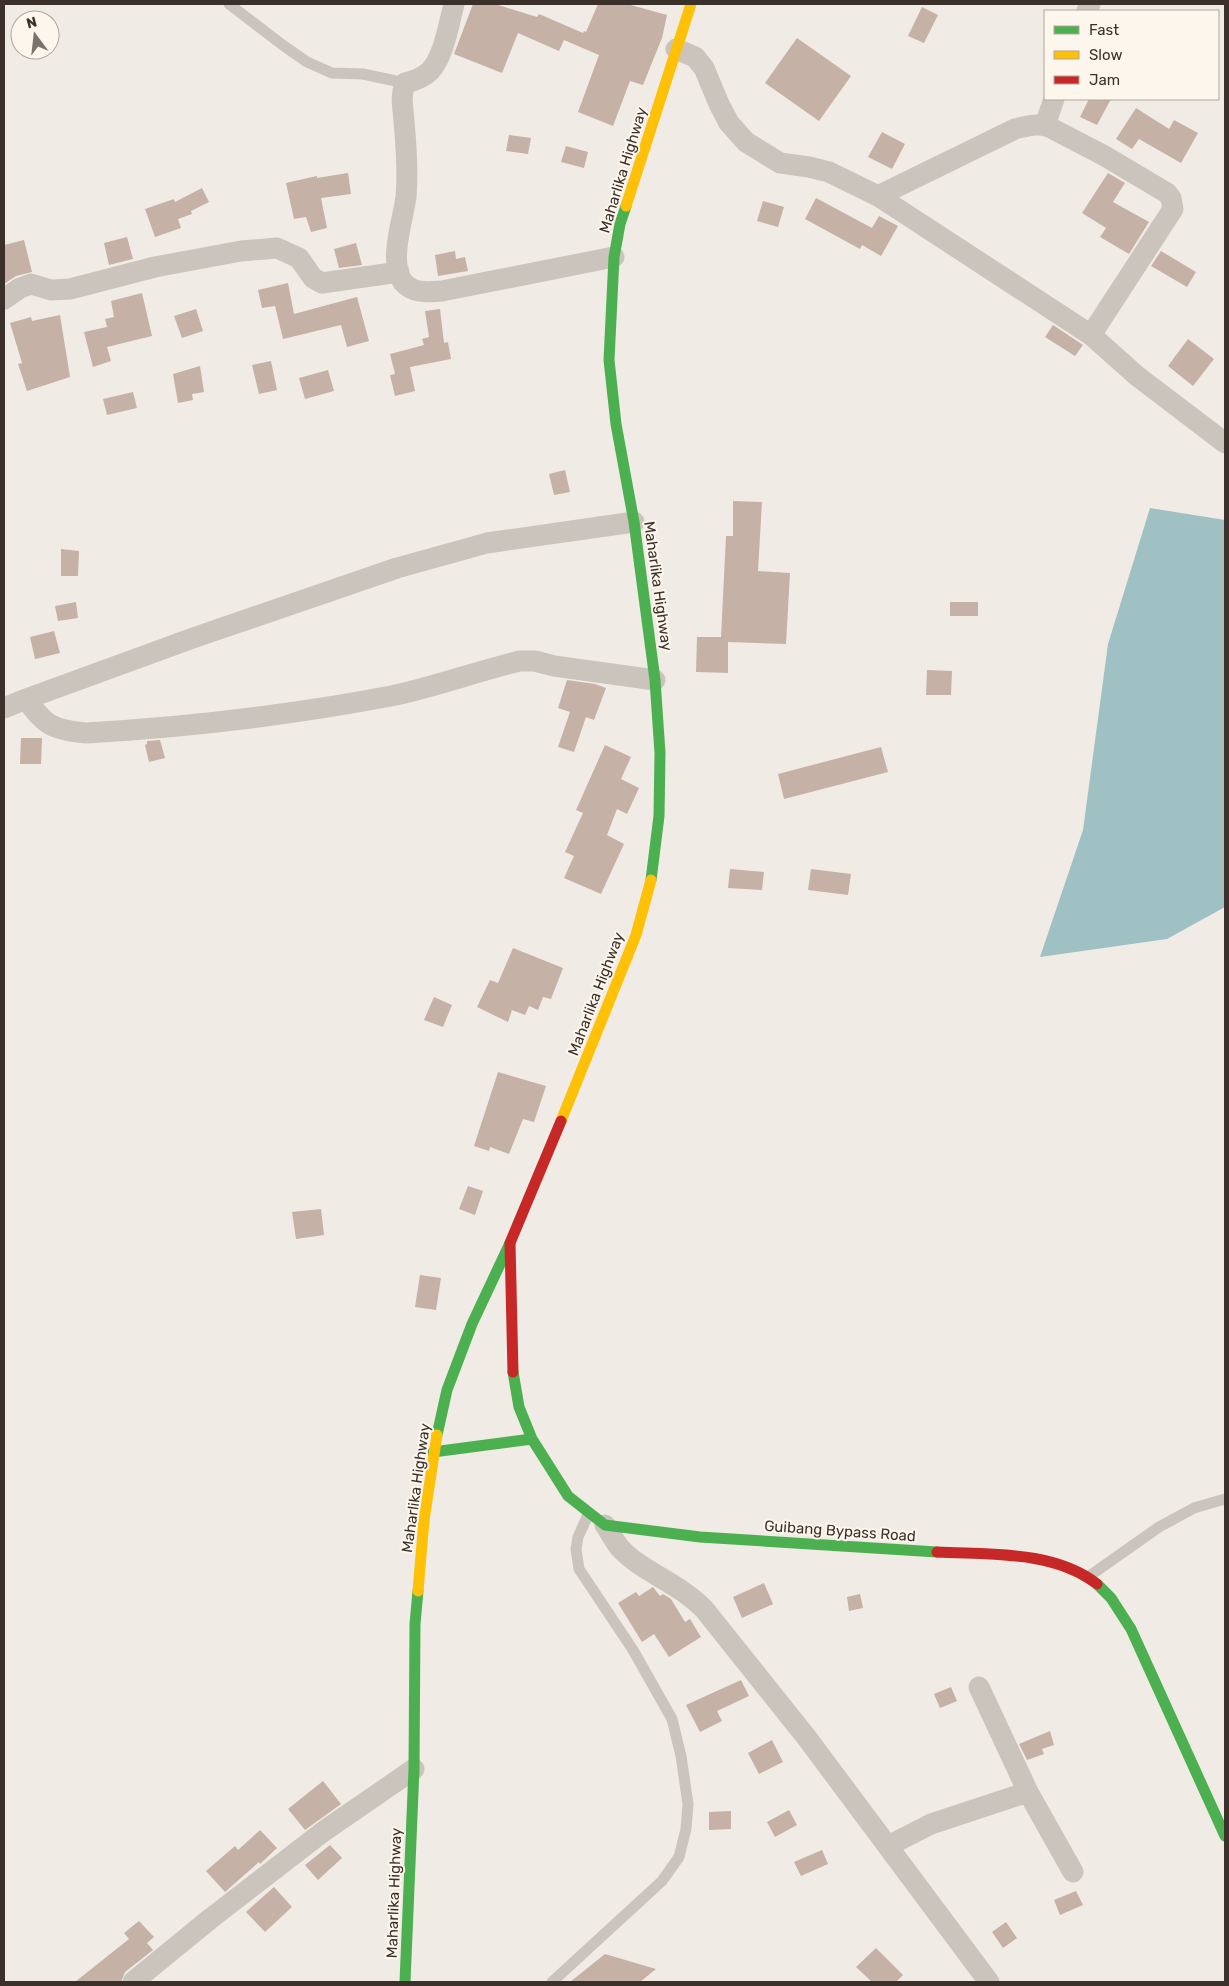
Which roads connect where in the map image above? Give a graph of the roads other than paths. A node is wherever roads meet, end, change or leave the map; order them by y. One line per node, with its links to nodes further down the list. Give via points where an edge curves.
1 (229, 4): 5 (lane, via 284,46 332,73 363,74)
2 (454, 4): 5 (street, via 438,58 430,71)
3 (691, 4): 4 (main road, Maharlika Highway)
4 (676, 49): 8 (street, via 695,57 704,68 729,123 746,142 780,164 809,166 829,172); 9 (main road, Maharlika Highway, via 620,224)
5 (405, 83): 10 (street, via 401,94 406,195 397,250)
6 (1054, 100): 7 (street)
7 (1044, 125): 8 (street, via 1015,129); 12 (street, via 1167,193 1173,203 1173,209)
8 (878, 196): 12 (street)
9 (614, 257): 10 (street, via 422,293 403,282); 14 (main road, Maharlika Highway, via 609,360 616,424)
10 (399, 272): 11 (street, via 322,283 313,278 299,258 276,248 155,267 70,289 51,290 31,284)
11 (4, 299)
12 (1091, 335): 13 (street, via 1137,376)
13 (1225, 443)
14 (634, 522): 15 (main road, Maharlika Highway); 16 (street, via 487,543 397,568)
15 (655, 680): 16 (street, via 520,661 393,695 268,716 86,733 54,727 40,718); 18 (main road, Maharlika Highway, via 660,771 659,816 651,881 636,935 614,993)
16 (26, 699): 17 (street)
17 (4, 708)
18 (510, 1243): 19 (main road, Guibang Bypass Road, via 513,1379 518,1406); 20 (main road, Maharlika Highway, via 472,1324 447,1390)
19 (532, 1439): 20 (main road); 22 (main road, Guibang Bypass Road, via 568,1496)
20 (433, 1452): 25 (main road, Maharlika Highway, via 415,1624)
21 (1225, 1499): 23 (lane, via 1194,1508 1159,1527)
22 (597, 1519): 23 (main road, Guibang Bypass Road, via 634,1530 700,1537 1025,1557 1059,1563); 28 (street, via 630,1558 693,1597 704,1608); 32 (lane, via 578,1537 576,1549 580,1569 633,1650 672,1719 688,1804 686,1829 679,1857 662,1881)
23 (1088, 1577): 27 (main road, Guibang Bypass Road, via 1112,1597 1131,1629)
24 (979, 1687): 26 (street)
25 (414, 1769): 30 (street, via 324,1831); 31 (main road, Maharlika Highway)
26 (1028, 1792): 28 (street, via 931,1824); 29 (street)
27 (1225, 1836)
28 (888, 1846): 33 (street)
29 (1073, 1872)
30 (133, 1982)
31 (405, 1982)
32 (552, 1982)
33 (989, 1982)

